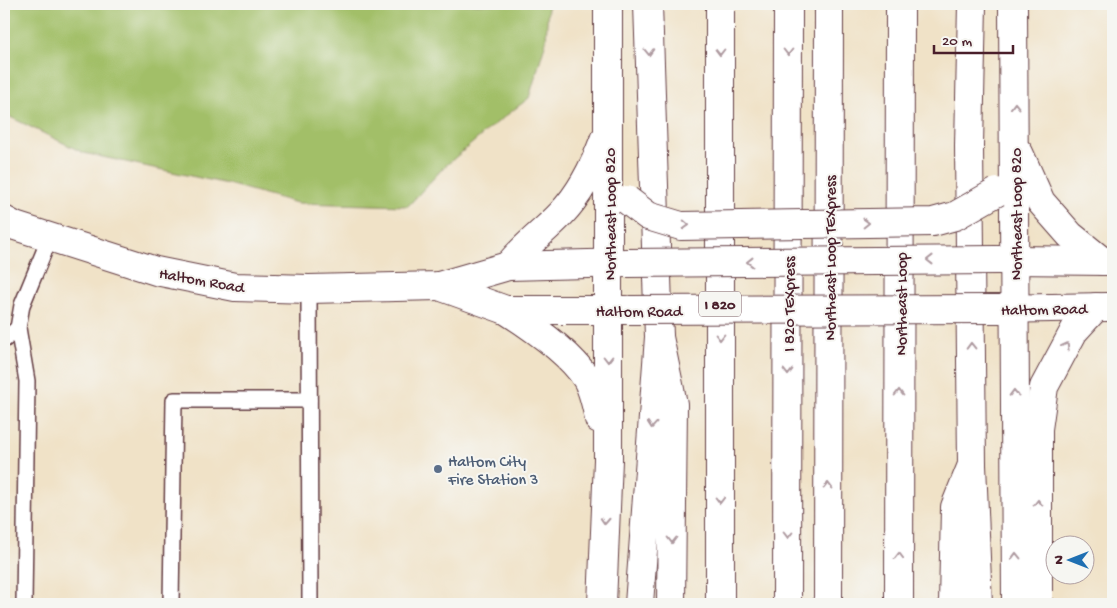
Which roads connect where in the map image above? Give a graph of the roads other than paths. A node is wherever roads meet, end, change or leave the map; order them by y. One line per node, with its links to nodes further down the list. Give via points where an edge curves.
1 (608, 4): 9 (main road, Northeast Loop 820)
2 (648, 4): 25 (main road, one-way to 25)
3 (720, 4): 36 (main road, I 820, one-way to 36)
4 (788, 4): 37 (main road, I 820 TEXpress, one-way to 37)
5 (829, 4): 38 (main road, Northeast Loop TEXpress, one-way to 5)
6 (900, 4): 39 (main road, Northeast Loop, one-way to 6)
7 (972, 4): 29 (main road, one-way to 7, via 969,146)
8 (1013, 4): 10 (main road, Northeast Loop 820, one-way to 8)
9 (608, 129): 11 (main road, Northeast Loop 820); 17 (main road, via 579,192 561,215)
10 (1015, 145): 11 (main road, one-way to 10, bridge, via 627,200 648,216 681,226 933,222 955,216 997,192); 14 (main road, Northeast Loop 820); 15 (main road, via 1040,202 1070,234)
11 (609, 168): 16 (main road, Northeast Loop 820)
12 (4, 220): 13 (main road, Haltom Road)
13 (50, 237): 19 (main road, Haltom Road, via 156,271 226,286); 24 (lane, via 22,305)
14 (1006, 260): 15 (main road, Haltom Road); 16 (main road, Haltom Road, one-way to 16, bridge); 21 (main road, Northeast Loop 820)
15 (1108, 261)
16 (618, 262): 17 (main road, Haltom Road); 23 (main road, Northeast Loop 820)
17 (508, 266): 18 (main road, Haltom Road)
18 (439, 286): 19 (main road, Haltom Road); 22 (main road, Haltom Road)
19 (309, 290): 27 (lane)
20 (1105, 307): 21 (main road, Haltom Road); 43 (main road, one-way to 20, via 1038,429 1044,387 1074,331)
21 (1006, 309): 23 (main road, Haltom Road, bridge); 42 (main road, Northeast Loop 820, one-way to 21)
22 (506, 310): 23 (main road, Haltom Road); 28 (main road, via 563,352 586,378 596,403)
23 (619, 310): 28 (main road, Northeast Loop 820, one-way to 28)
24 (18, 328): 26 (lane); 30 (lane, via 27,381)
25 (659, 337): 34 (main road, one-way to 34); 35 (main road, one-way to 35, via 673,404)
26 (4, 340)
27 (309, 400): 31 (lane, via 174,400); 32 (lane)
28 (608, 460): 33 (main road, Northeast Loop 820, one-way to 33)
29 (972, 465): 40 (main road, via 955,507); 41 (main road)
30 (24, 604)
31 (171, 604)
32 (310, 604)
33 (602, 604)
34 (639, 604)
35 (671, 604)
36 (720, 604)
37 (787, 604)
38 (828, 604)
39 (899, 604)
40 (952, 604)
41 (978, 604)
42 (1016, 604)
43 (1038, 604)

